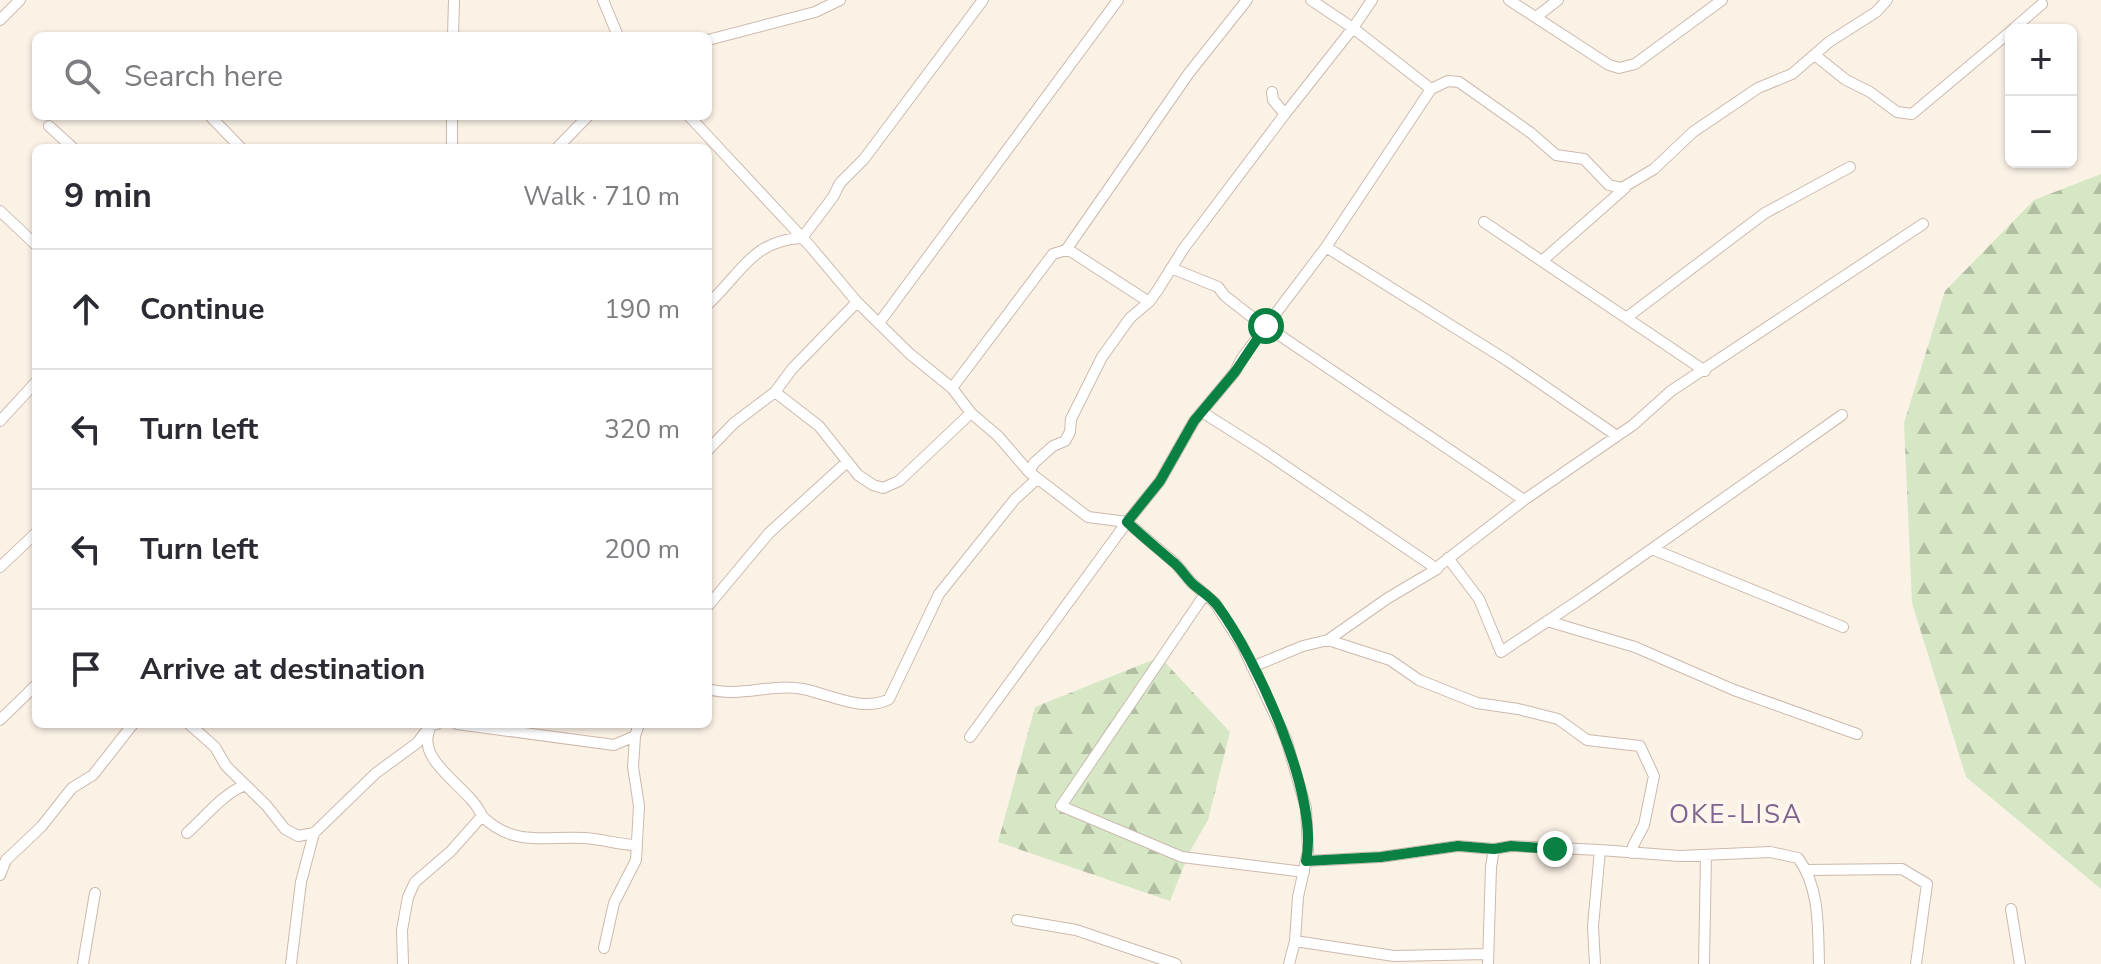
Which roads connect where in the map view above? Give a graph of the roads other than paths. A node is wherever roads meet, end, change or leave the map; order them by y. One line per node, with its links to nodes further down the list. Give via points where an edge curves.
1 (20, 0): 16 (street)
2 (454, 0): 19 (street)
3 (603, 0): 20 (street)
4 (840, 0): 22 (street, via 815,12)
5 (983, 0): 43 (street)
6 (1118, 0): 53 (street)
7 (1247, 0): 46 (street, via 1189,73)
8 (1311, 0): 18 (street)
9 (1372, 0): 18 (street)
10 (1509, 0): 15 (street)
11 (1558, 0): 15 (street)
12 (1722, 0): 15 (street, via 1635,64 1619,68)
13 (1887, 0): 23 (street)
14 (2042, 4): 17 (street)
15 (1536, 17)
16 (0, 20)
17 (2018, 24)
18 (1353, 28): 24 (street); 26 (street)
19 (453, 32)
20 (616, 32)
21 (2005, 35): 23 (street, via 1912,114 1897,112)
22 (712, 39)
23 (1816, 56): 39 (street, via 1693,132)
24 (1431, 89): 39 (street, via 1459,82 1556,155 1584,159 1609,185); 45 (street)
25 (1272, 92): 26 (street)
26 (1285, 114): 48 (street)
27 (214, 120): 33 (street)
28 (452, 120): 34 (street)
29 (584, 120): 35 (street)
30 (692, 120): 36 (street)
31 (49, 126): 32 (street)
32 (69, 144)
33 (237, 144)
34 (452, 144)
35 (561, 144)
36 (708, 144)
37 (712, 149): 43 (street)
38 (1850, 167): 52 (street, via 1765,213)
39 (1627, 186): 47 (street)
40 (0, 211): 44 (street)
41 (1484, 222): 47 (street)
42 (1923, 224): 55 (street)
43 (802, 238): 49 (street, via 773,243 746,260); 50 (street)
44 (32, 241)
45 (1326, 247): 54 (street); 63 (street)
46 (1066, 250): 51 (street); 57 (street, via 1053,254)
47 (1542, 261): 52 (street)
48 (1171, 268): 51 (street); 54 (street, via 1218,287)
49 (712, 299)
50 (857, 302): 53 (street); 58 (street)
51 (1149, 302): 66 (street, via 1130,318 1102,357 1065,441 1053,446)
52 (1626, 318): 55 (street)
53 (879, 323): 57 (street)
54 (1266, 326): 59 (street); 67 (street)
55 (1705, 371): 63 (street, via 1671,391)
56 (32, 386): 62 (street)
57 (952, 388): 60 (street)
58 (775, 392): 64 (street); 65 (street, via 819,426)
59 (1202, 412): 68 (street, via 1160,481); 73 (street)
60 (971, 413): 65 (street, via 892,486 873,485); 66 (street)
61 (1842, 415): 70 (street)
62 (0, 421)
63 (1617, 436): 67 (street)
64 (712, 446)
65 (847, 462): 75 (street, via 769,533)
66 (1033, 475): 68 (street, via 1088,517); 81 (street, via 939,594 889,699 880,704 859,702 797,688)
67 (1524, 500): 71 (street)
68 (1127, 522): 74 (street); 91 (street)
69 (32, 537): 72 (street)
70 (1652, 549): 76 (street); 77 (street)
71 (1448, 558): 73 (street); 76 (street, via 1479,599 1501,652)
72 (0, 567)
73 (1437, 569): 78 (street)
74 (1205, 594): 79 (street); 101 (street, via 1061,806 1182,857)
75 (712, 600)
76 (1547, 621): 89 (street, via 1635,647)
77 (1843, 627)
78 (1328, 640): 79 (street); 99 (street, via 1390,660 1450,694 1558,719 1587,740 1640,746 1654,776)
79 (1252, 667): 101 (street, via 1286,739 1306,808)
80 (32, 689): 82 (street)
81 (712, 690)
82 (0, 720)
83 (130, 728): 103 (street, via 93,775 72,788 6,860)
84 (194, 728): 92 (street, via 215,747)
85 (431, 728): 95 (street)
86 (432, 728): 93 (street, via 427,748)
87 (487, 728): 90 (street, via 614,745)
88 (638, 728): 90 (street)
89 (1857, 734)
90 (635, 736): 96 (street)
91 (970, 737)
92 (243, 786): 94 (street, via 229,792); 95 (street, via 285,829 298,836)
93 (482, 816): 96 (street, via 493,827 536,841 594,839); 112 (street, via 415,882 402,930)
94 (187, 833)
95 (314, 833): 111 (street, via 301,882)
96 (637, 845): 108 (street, via 636,860 614,903)
97 (1494, 849): 98 (street); 101 (street, via 1458,846); 109 (street)
98 (1600, 850): 99 (street); 115 (street)
99 (1632, 853): 100 (street)
100 (1706, 855): 102 (street, via 1770,852 1798,858); 116 (street)
101 (1305, 866): 107 (street)
102 (1807, 870): 117 (street); 118 (street, via 1902,869 1927,884)
103 (0, 875)
104 (95, 893): 110 (street)
105 (2011, 909): 119 (street)
106 (1017, 920): 113 (street, via 1076,930)
107 (1295, 941): 109 (street, via 1394,956); 114 (street)
108 (604, 948)
109 (1488, 959)
110 (83, 964)
111 (291, 964)
112 (403, 964)
113 (1176, 964)
114 (1289, 964)
115 (1595, 964)
116 (1704, 964)
117 (1819, 964)
118 (1916, 964)
119 (2020, 964)

